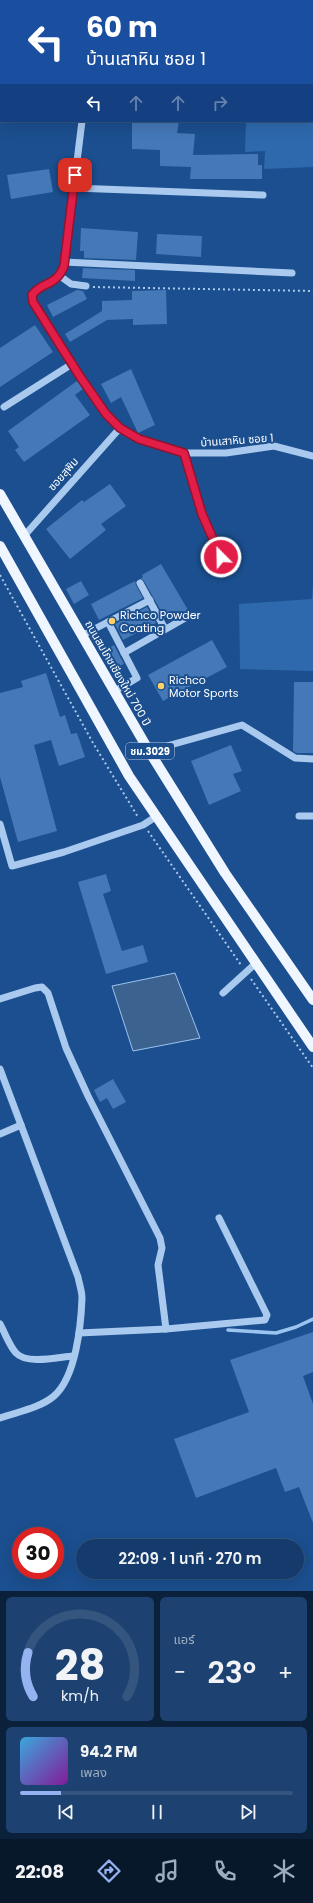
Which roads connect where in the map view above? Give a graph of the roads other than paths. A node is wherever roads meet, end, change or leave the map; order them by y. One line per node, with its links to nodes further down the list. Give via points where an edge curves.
1 (82, 122): 2 (street)
2 (74, 188): 3 (street); 4 (street)
3 (263, 195)
4 (64, 262): 5 (street); 6 (street)
5 (292, 273)
6 (60, 276): 7 (street, via 68,283); 8 (street, บ้านเสาหิน ซอย 1, via 32,295 33,302)
7 (86, 286)
8 (72, 364): 9 (street); 10 (street, บ้านเสาหิน ซอย 1, via 106,414)
9 (4, 406)
10 (120, 428): 11 (street, บ้านเสาหิน ซอย 1, via 139,439); 14 (street, ซอยสุพิม)
11 (184, 453): 12 (street, บ้านเสาหิน ซอย 1, via 226,453 274,446); 16 (street, via 202,514)
12 (313, 456)
13 (0, 494): 14 (main road, ถนนสมโภชเชียงใหม่ 700 ปี / ชม.3029)
14 (24, 536): 22 (main road, ถนนสมโภชเชียงใหม่ 700 ปี / ชม.3029)
15 (0, 546): 27 (main road, ชม.3029, via 129,776)
16 (221, 557)
17 (140, 582): 18 (street)
18 (150, 600): 20 (street); 21 (street)
19 (187, 617): 21 (street)
20 (108, 622): 22 (street); 23 (street)
21 (165, 629): 23 (street)
22 (83, 636): 24 (main road, ถนนสมโภชเชียงใหม่ 700 ปี / ชม.3029)
23 (124, 653): 24 (street, via 137,678)
24 (115, 690): 25 (main road, ถนนสมโภชเชียงใหม่ 700 ปี / ชม.3029)
25 (149, 751): 26 (street, via 242,725 295,758); 35 (main road, ถนนสมโภชเชียงใหม่ 700 ปี / ชม.3029, via 225,873)
26 (313, 759)
27 (157, 816): 31 (street, via 143,825 64,852 12,866); 32 (main road, ชม.3029)
28 (298, 816): 29 (street)
29 (313, 816)
30 (0, 824): 31 (street)
31 (2, 841)
32 (256, 964): 33 (street); 36 (main road, ชม.3029)
33 (223, 994)
34 (0, 999): 42 (street, via 42,987 48,993 66,1048 160,1238 162,1248 158,1265)
35 (313, 1000)
36 (313, 1047)
37 (0, 1069): 38 (street)
38 (21, 1125): 39 (street); 43 (street, via 78,1276 82,1296)
39 (0, 1134)
40 (219, 1218): 42 (street, via 267,1317 265,1320)
41 (0, 1324): 44 (street, via 12,1348 22,1358 38,1360)
42 (166, 1329): 43 (street)
43 (79, 1333): 44 (street)
44 (73, 1356): 45 (street, via 62,1389 38,1405)
45 (0, 1418)

